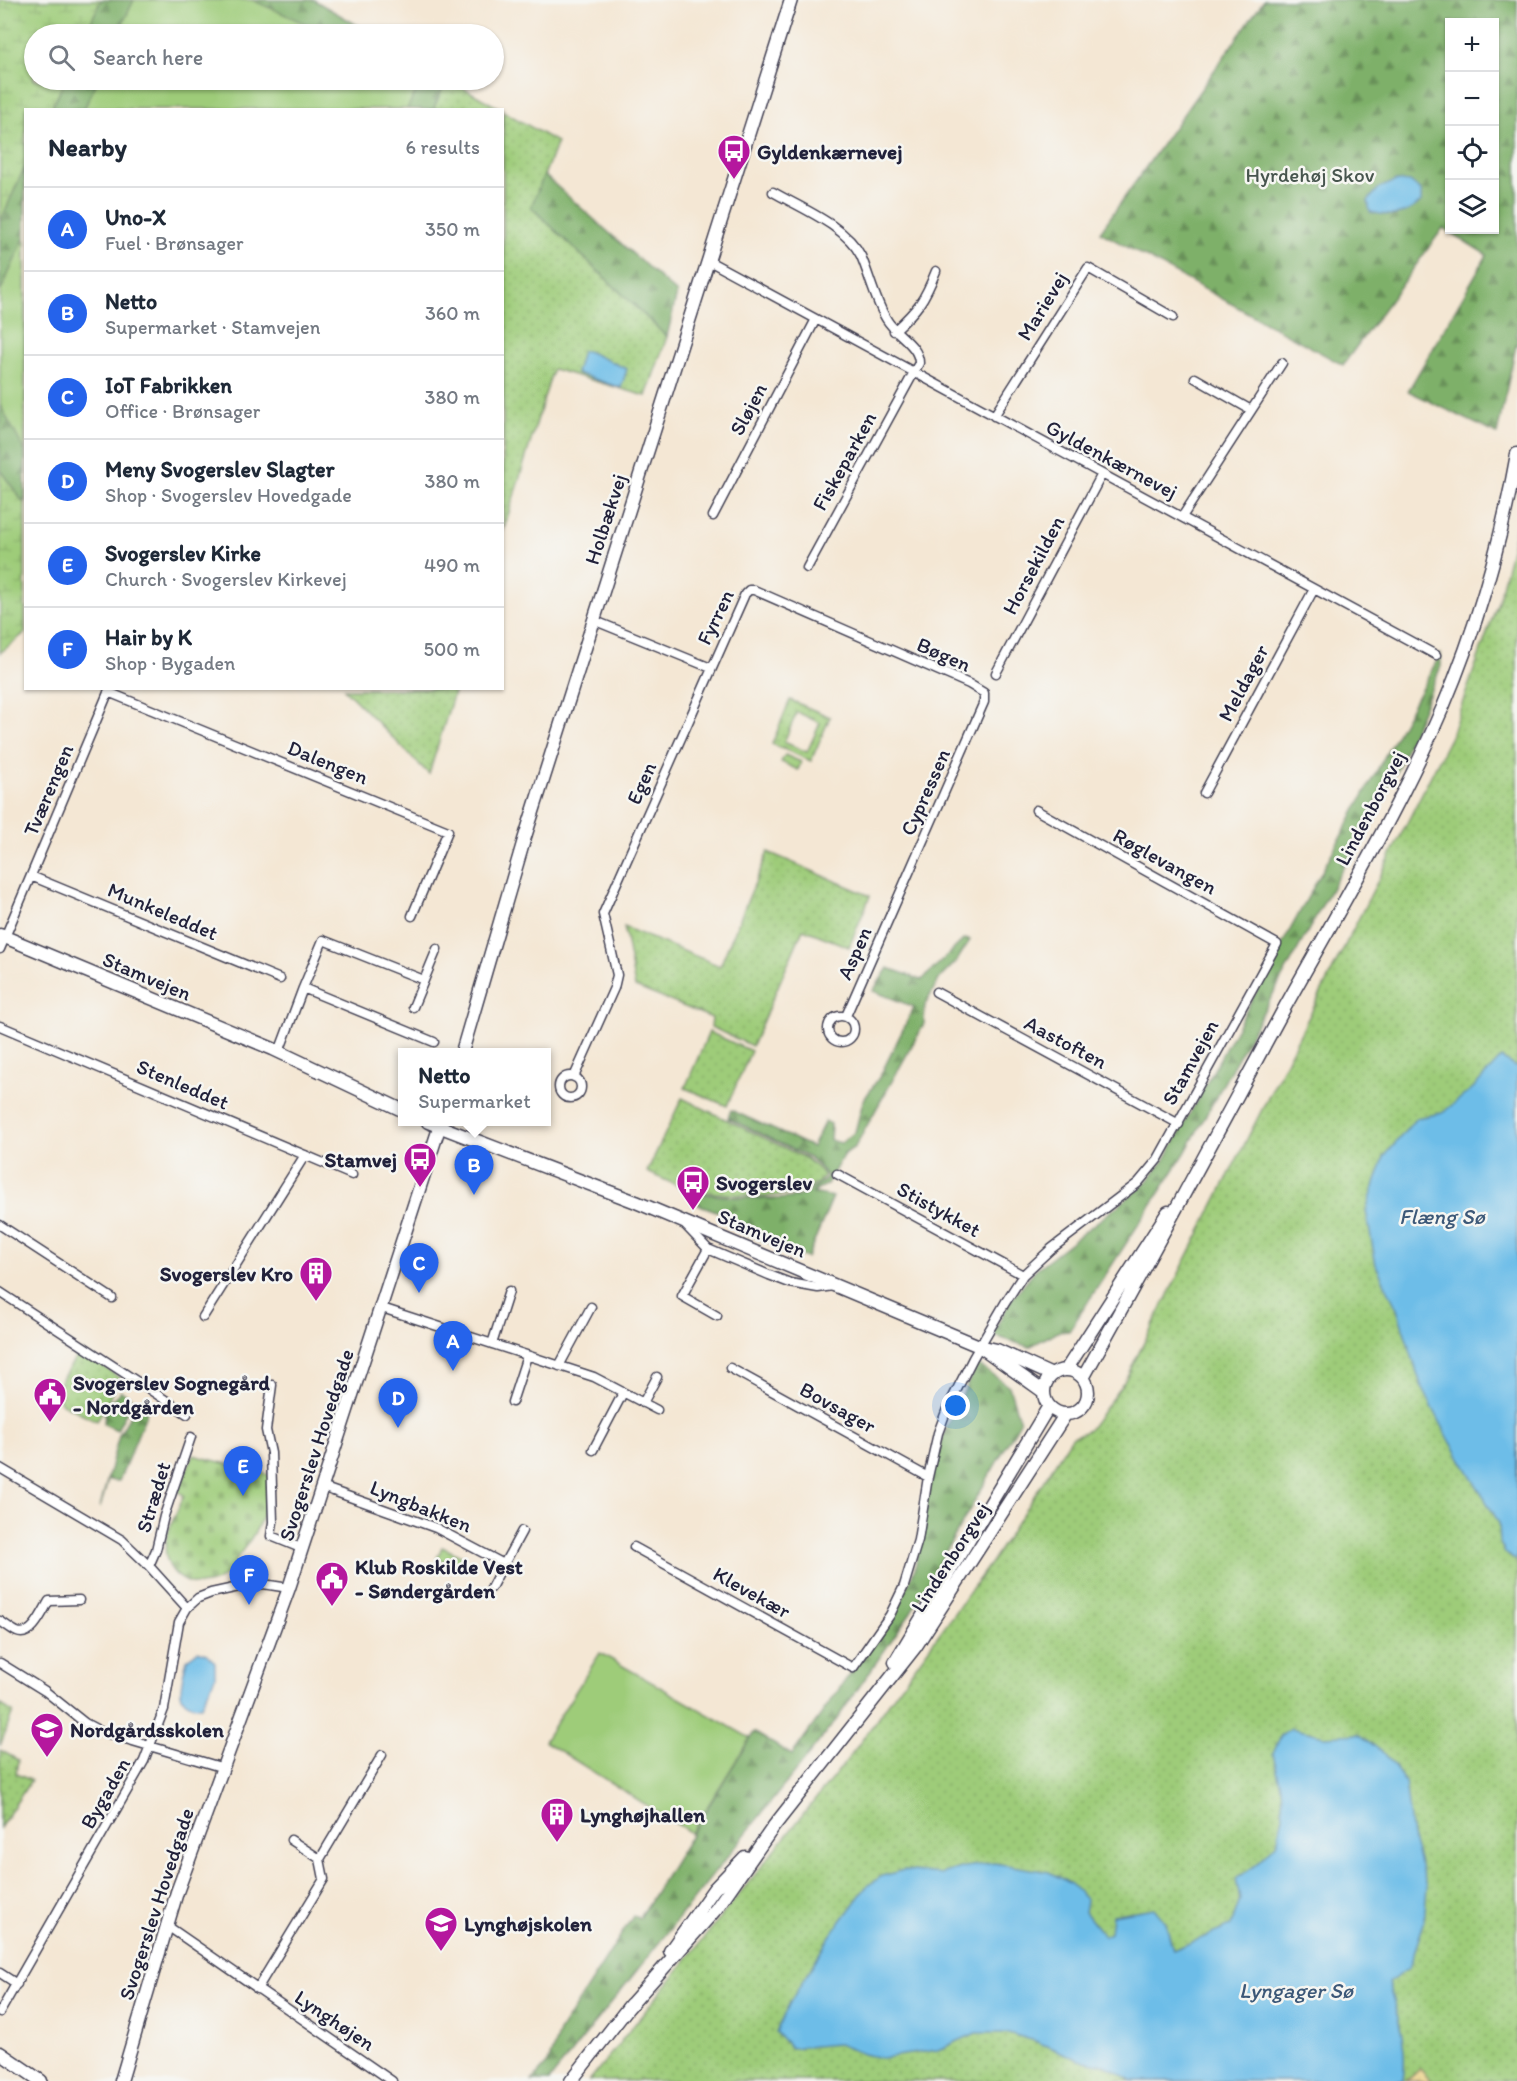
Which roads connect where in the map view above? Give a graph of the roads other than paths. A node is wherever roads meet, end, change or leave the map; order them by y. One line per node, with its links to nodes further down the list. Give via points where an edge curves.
1 (791, 0): 3 (street, Holbækvej)
2 (773, 192): 7 (street, via 850,239)
3 (709, 261): 6 (street, Gyldenkærnevej); 20 (street, Holbækvej)
4 (936, 271): 7 (street, via 917,310)
5 (1173, 317): 12 (street, Marievej, via 1088,268)
6 (816, 319): 9 (street, Gyldenkærnevej); 15 (street, Sløjen)
7 (894, 331): 9 (street, via 919,356)
8 (1282, 363): 11 (street)
9 (914, 372): 12 (street, Gyldenkærnevej); 17 (street, Fiskeparken)
10 (1195, 378): 11 (street)
11 (1251, 410): 16 (street)
12 (994, 416): 14 (street, Gyldenkærnevej)
13 (1517, 454): 50 (street, Lindenborgvej, via 1491,570 1462,661 1431,734)
14 (1102, 474): 16 (street, Gyldenkærnevej); 23 (street, Horsekilden)
15 (713, 516)
16 (1182, 518): 18 (street, Gyldenkærnevej)
17 (807, 567)
18 (1314, 590): 21 (street, Gyldenkærnevej); 26 (street, Meldager)
19 (807, 613): 22 (street, Fyrren, via 748,590); 25 (street, Bøgen)
20 (593, 620): 22 (street, Fyrren); 42 (street, Holbækvej)
21 (1436, 655)
22 (711, 668): 44 (street, Egen, via 603,914 617,975)
23 (996, 673)
24 (109, 690): 28 (street, Tværengen); 30 (street, Dalengen, via 448,831)
25 (984, 693): 29 (street, Cypressen, via 984,702)
26 (1204, 793)
27 (1036, 810): 32 (street, Røglevangen)
28 (32, 876): 31 (street, Tværengen); 34 (street, Munkeleddet)
29 (896, 904): 39 (street, Aspen)
30 (411, 916)
31 (2, 941): 43 (street, Stamvejen)
32 (1277, 944): 46 (street, Stamvejen)
33 (437, 949): 35 (street)
34 (280, 979)
35 (424, 980): 36 (street, via 323,940); 38 (street)
36 (303, 988): 41 (street); 43 (street)
37 (936, 992): 46 (street, Aastoften)
38 (413, 1007)
39 (846, 1016)
40 (0, 1026): 49 (street, Stenleddet)
41 (434, 1042)
42 (463, 1048)
43 (279, 1052): 45 (street, Stamvejen)
44 (574, 1077)
45 (398, 1108)
46 (1179, 1124): 56 (street, Stamvejen, via 1138,1184 1051,1249)
47 (435, 1126): 62 (street, Svogerslev Hovedgade)
48 (444, 1126): 53 (street, Stamvejen)
49 (305, 1155): 52 (street, Stenleddet); 64 (street)
50 (1203, 1158): 70 (street, Lindenborgvej); 73 (street, Lindenborgvej)
51 (837, 1174): 56 (street, Stistykket)
52 (352, 1175)
53 (681, 1220): 55 (street); 57 (street, Stamvejen)
54 (0, 1225): 60 (street)
55 (708, 1249): 57 (street, via 790,1283 818,1288); 63 (street, via 682,1296)
56 (1023, 1275): 66 (street, Stamvejen)
57 (837, 1286): 66 (street, Stamvejen)
58 (509, 1291): 65 (street)
59 (0, 1292): 81 (street)
60 (112, 1298)
61 (591, 1307): 68 (street)
62 (382, 1308): 65 (street); 87 (street, Svogerslev Hovedgade)
63 (717, 1316)
64 (203, 1317)
65 (492, 1344): 67 (street)
66 (980, 1346): 71 (street, Stamvejen); 75 (street, Stamvejen); 86 (street, Stamvejen, via 947,1409)
67 (528, 1356): 68 (street); 77 (street)
68 (559, 1366): 76 (street, via 594,1377)
69 (730, 1368): 86 (street, Bovsager)
70 (1066, 1370): 71 (street); 73 (street)
71 (1052, 1376): 75 (street)
72 (657, 1377): 78 (street)
73 (1083, 1378): 82 (street, via 1088,1388 1087,1400 1076,1412)
74 (272, 1384): 90 (street, via 266,1430 271,1453 271,1536)
75 (1044, 1392): 79 (street)
76 (623, 1393): 78 (street); 84 (street)
77 (512, 1402)
78 (643, 1403): 80 (street)
79 (1048, 1406): 82 (street); 100 (street, Lindenborgvej)
80 (657, 1410)
81 (187, 1414)
82 (1065, 1415): 100 (street, Lindenborgvej, via 916,1646)
83 (191, 1437): 92 (street, Strædet)
84 (593, 1450)
85 (0, 1468): 92 (street, via 122,1540)
86 (928, 1477): 99 (street, Stamvejen, via 918,1540 904,1586 890,1615)
87 (322, 1487): 90 (street, Svogerslev Hovedgade); 91 (street, Lyngbakken, via 436,1528)
88 (522, 1531): 91 (street)
89 (634, 1547): 99 (street, Klevekær)
90 (303, 1549): 93 (street, Svogerslev Hovedgade)
91 (504, 1563): 94 (street)
92 (149, 1566): 96 (street)
93 (289, 1588): 96 (street, via 248,1585 211,1593); 103 (street, Svogerslev Hovedgade)
94 (491, 1588)
95 (79, 1600): 97 (street, via 49,1601 25,1633 18,1633)
96 (187, 1608): 101 (street, Bygaden, via 179,1622 164,1709)
97 (0, 1621)
98 (0, 1664): 101 (street, via 102,1732)
99 (853, 1668)
100 (861, 1717): 115 (street, Lindenborgvej, via 774,1826 714,1889)
101 (151, 1747): 103 (street); 108 (street, Bygaden)
102 (382, 1755): 105 (street)
103 (224, 1768): 106 (street, Svogerslev Hovedgade)
104 (291, 1840): 105 (street)
105 (320, 1859): 109 (street, via 324,1879)
106 (166, 1925): 109 (street, Lynghøjen); 113 (street, Svogerslev Hovedgade)
107 (0, 1973): 108 (street)
108 (17, 1984): 110 (street, Bygaden)
109 (257, 1989): 114 (street, Lynghøjen)
110 (0, 2012)
111 (0, 2053): 112 (street)
112 (41, 2081)
113 (121, 2081)
114 (392, 2081)
115 (571, 2081)

